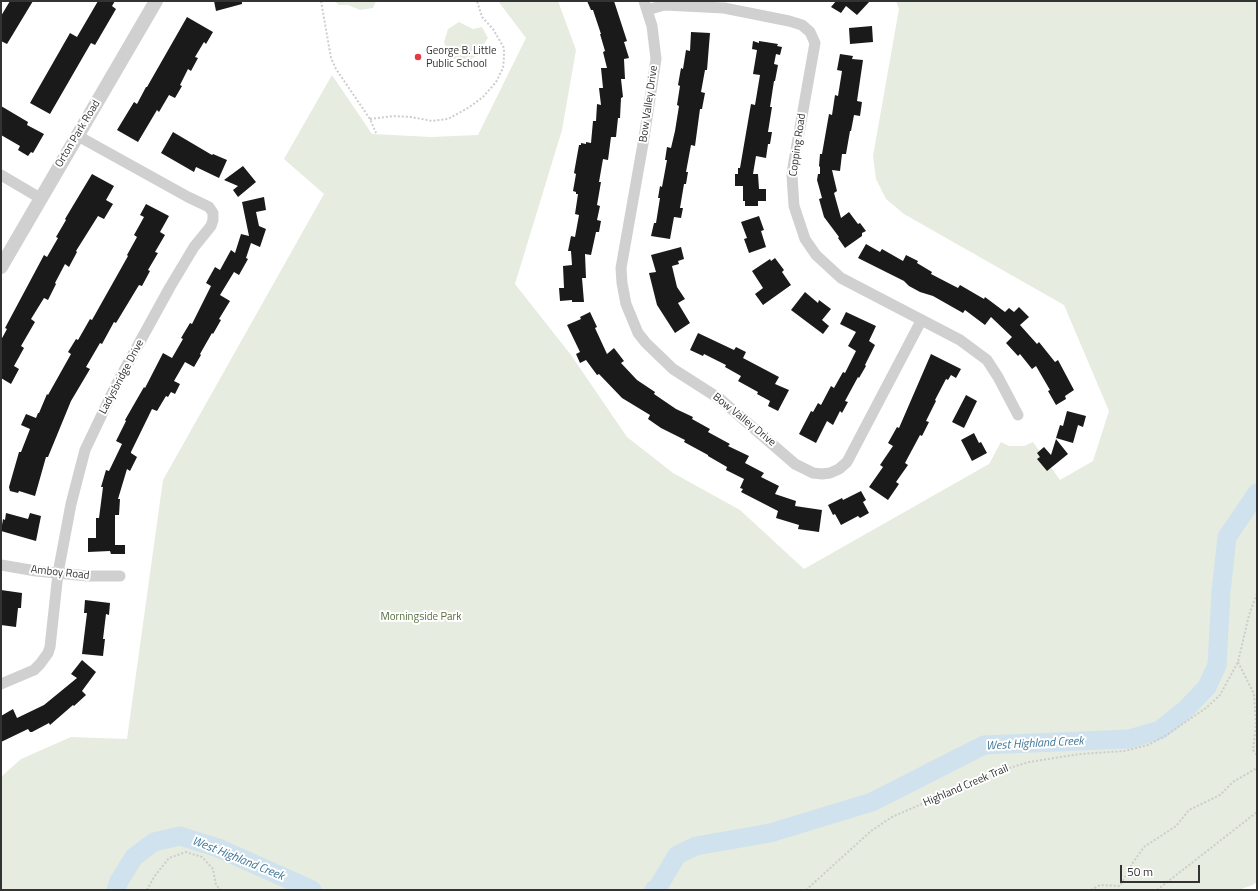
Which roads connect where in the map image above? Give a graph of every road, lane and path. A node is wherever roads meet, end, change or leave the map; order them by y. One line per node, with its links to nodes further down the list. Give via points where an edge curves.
1 (156, 1): 7 (street, Orton Park Road)
2 (321, 1): 5 (path, via 331,58)
3 (477, 1): 5 (path, via 482,17 504,48 503,68 496,82 483,97 448,119 432,121 393,116)
4 (646, 5): 11 (street, Copping Road, via 724,8 789,21 802,25 810,32 816,43 793,166 794,206 800,225 816,255 841,278); 11 (street, Bow Valley Drive, via 652,26 656,59 621,268 626,304 638,333 646,343 672,369 720,399 795,464 813,473 822,474 839,469 847,462)
5 (370, 119): 6 (path)
6 (376, 133)
7 (78, 136): 9 (street, Orton Park Road); 14 (street, Ladysbridge Drive, via 205,204 213,213 211,226 194,247 170,287 115,387 85,450 71,504)
8 (1, 175): 9 (street)
9 (40, 198): 10 (street, Orton Park Road)
10 (1, 267)
11 (921, 321): 12 (street, Copping Road, via 960,340 988,360)
12 (1018, 415)
13 (1, 565): 14 (street, Amboy Road)
14 (58, 573): 15 (street, Amboy Road); 18 (street, Ladysbridge Drive, via 48,654 34,670)
15 (120, 576)
16 (1257, 594): 17 (path, Highland Creek Trail, via 1249,614)
17 (1238, 662): 19 (path, via 1254,694 1256,725 1253,750); 24 (path, Highland Creek Trail, via 1217,698 1163,738 1124,751 1080,754 1029,762 992,772 892,817 871,831)
18 (1, 684)
19 (1257, 756)
20 (1257, 768): 25 (path, via 1232,782 1220,795 1189,810 1176,826 1144,847 1120,886 1100,885)
21 (1257, 812): 26 (path)
22 (148, 890): 23 (path, via 154,877 169,858 186,852 202,857 206,861 213,869 216,885)
23 (220, 890)
24 (806, 890)
25 (1091, 890)
26 (1157, 890)

